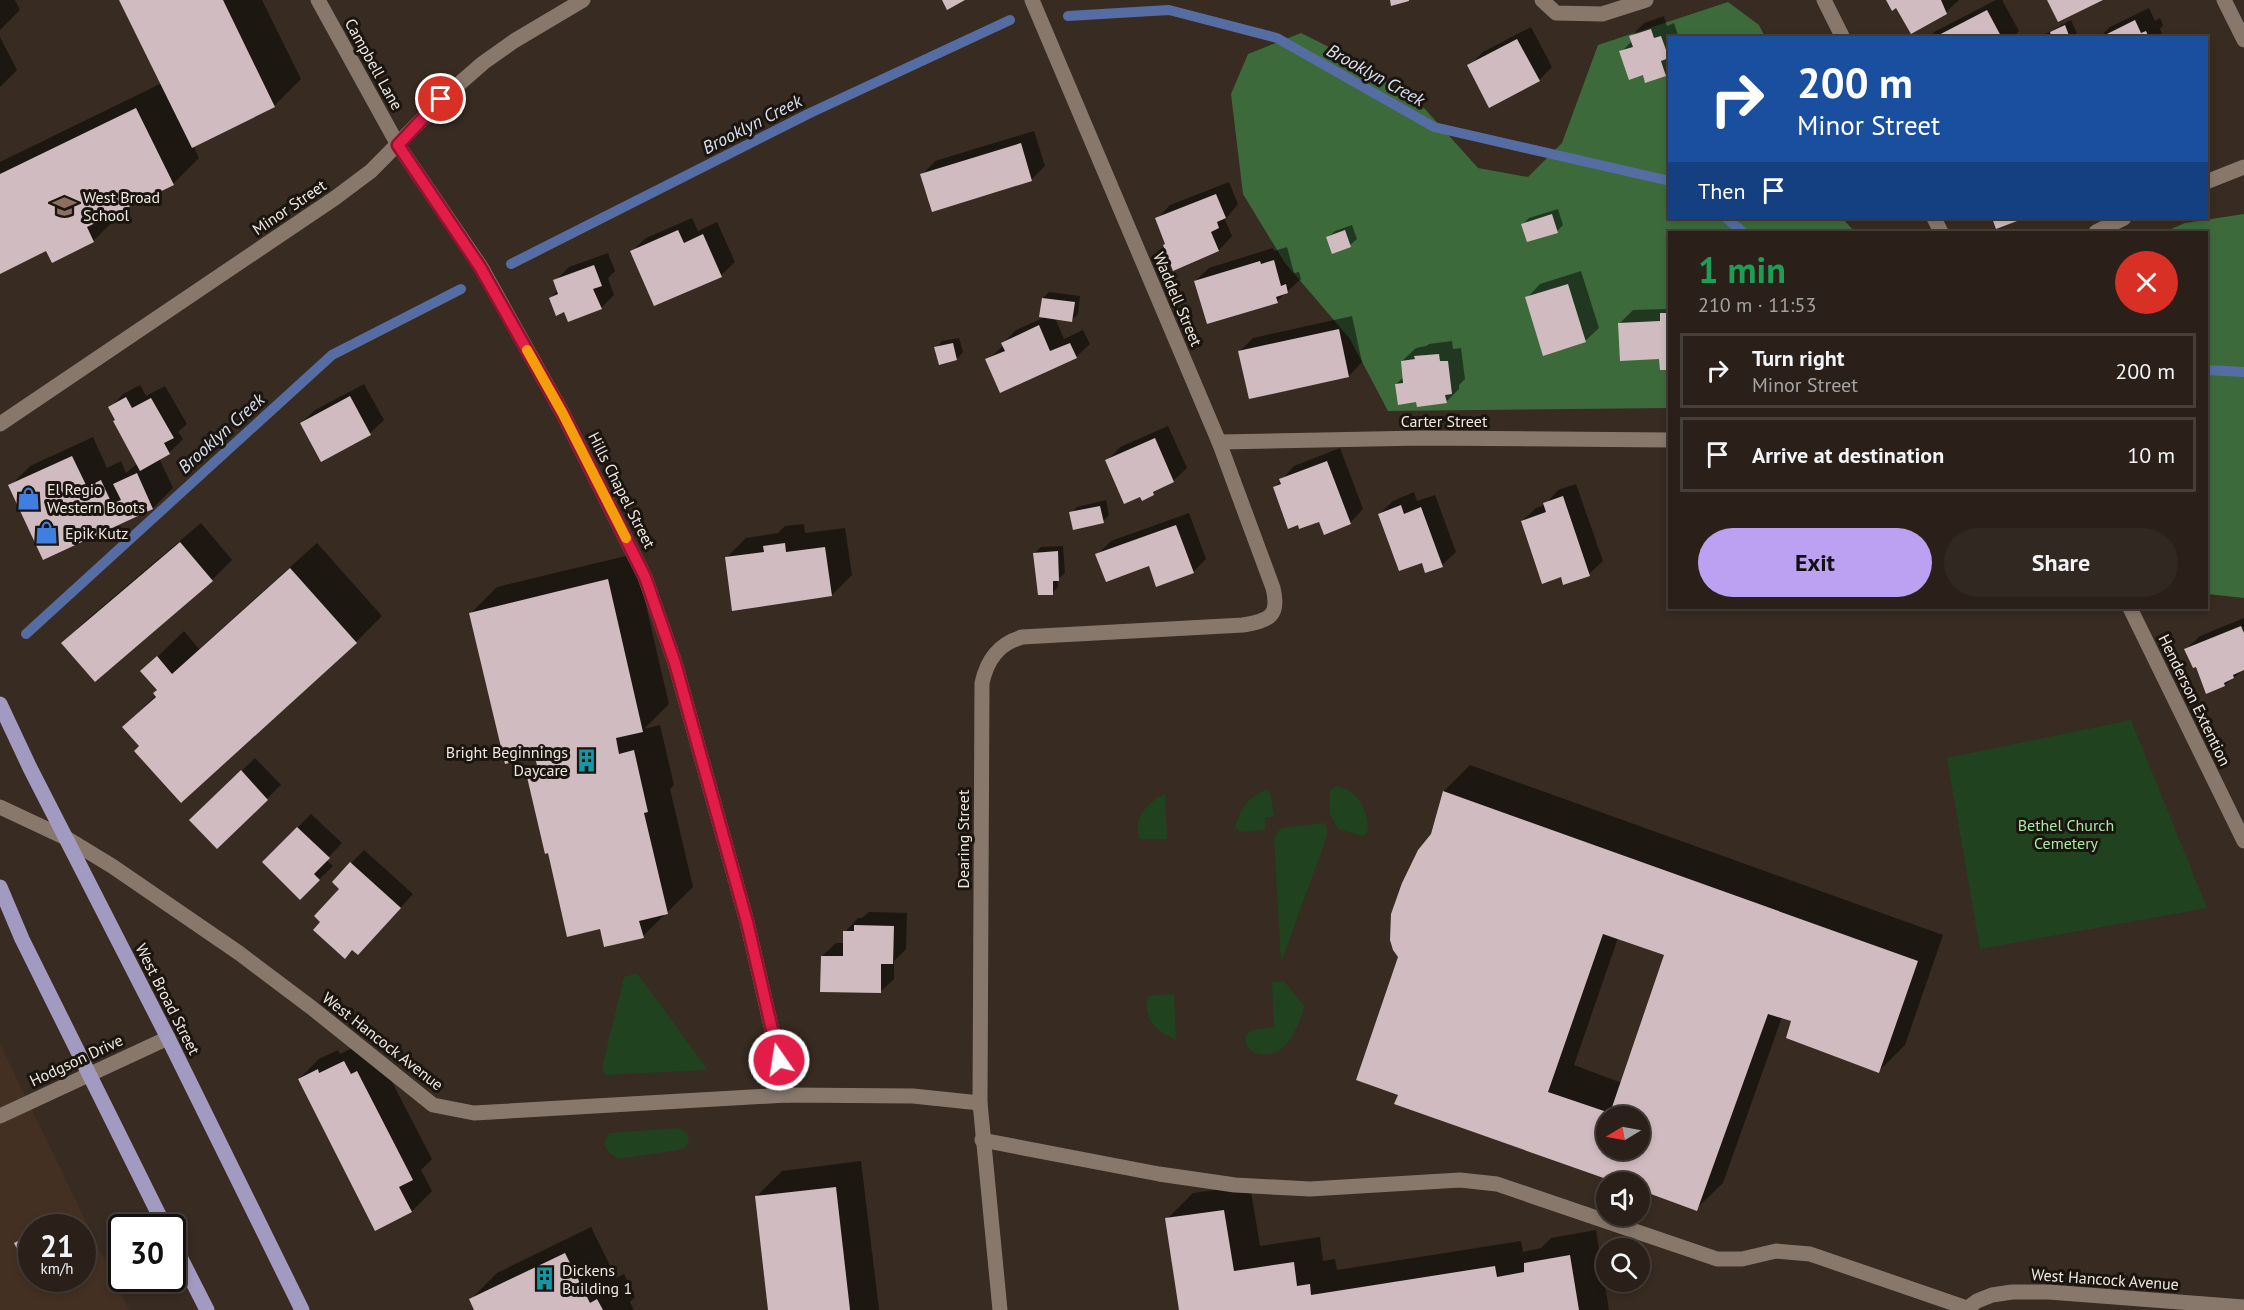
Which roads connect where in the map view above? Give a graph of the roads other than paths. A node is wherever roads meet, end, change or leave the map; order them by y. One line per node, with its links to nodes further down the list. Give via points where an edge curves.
1 (318, 0): 10 (street, Campbell Lane)
2 (583, 0): 10 (street, Minor Street, via 483,63 441,99)
3 (1032, 0): 17 (street, Waddell Street)
4 (1542, 0): 5 (street, via 1556,13 1602,14)
5 (1646, 0)
6 (1824, 0): 8 (street)
7 (2224, 0): 9 (street)
8 (1842, 36)
9 (2244, 40)
10 (398, 145): 15 (street, Minor Street, via 335,198); 27 (street, Hills Chapel Street, via 480,267 563,414 645,577 675,663 747,922)
11 (2244, 166): 12 (street)
12 (2208, 181)
13 (2122, 219): 14 (street)
14 (2098, 231)
15 (0, 424)
16 (1668, 440): 17 (street, Carter Street, via 1422,438)
17 (1219, 442): 19 (street, Waddell Street, via 1273,588 1276,605)
18 (2130, 609): 23 (street, Henderson Extention)
19 (1270, 616): 28 (street, Dearing Street, via 1243,625 1022,638 1006,644 991,657 982,683)
20 (0, 704): 22 (main road, West Broad Street)
21 (0, 807): 22 (street, West Hancock Avenue)
22 (66, 838): 25 (main road, West Broad Street); 27 (street, West Hancock Avenue, via 239,952 433,1105 474,1113)
23 (2244, 841)
24 (0, 887): 26 (main road)
25 (168, 1038): 26 (street, Hodgson Drive); 36 (main road, West Broad Street)
26 (91, 1074): 29 (street, Hodgson Drive); 31 (main road)
27 (787, 1095): 28 (street, West Hancock Avenue, via 913,1096)
28 (980, 1103): 30 (street, Dearing Street)
29 (0, 1116)
30 (982, 1140): 34 (street, via 1235,1185 1310,1190 1460,1180 1497,1184 1718,1259 1742,1259 1776,1251 1810,1254); 37 (street, Dearing Street)
31 (159, 1214)
32 (186, 1269): 35 (main road)
33 (2244, 1307): 34 (street, West Hancock Avenue, via 2049,1292 1992,1294)
34 (1966, 1309)
35 (207, 1310)
36 (302, 1310)
37 (1000, 1310)

